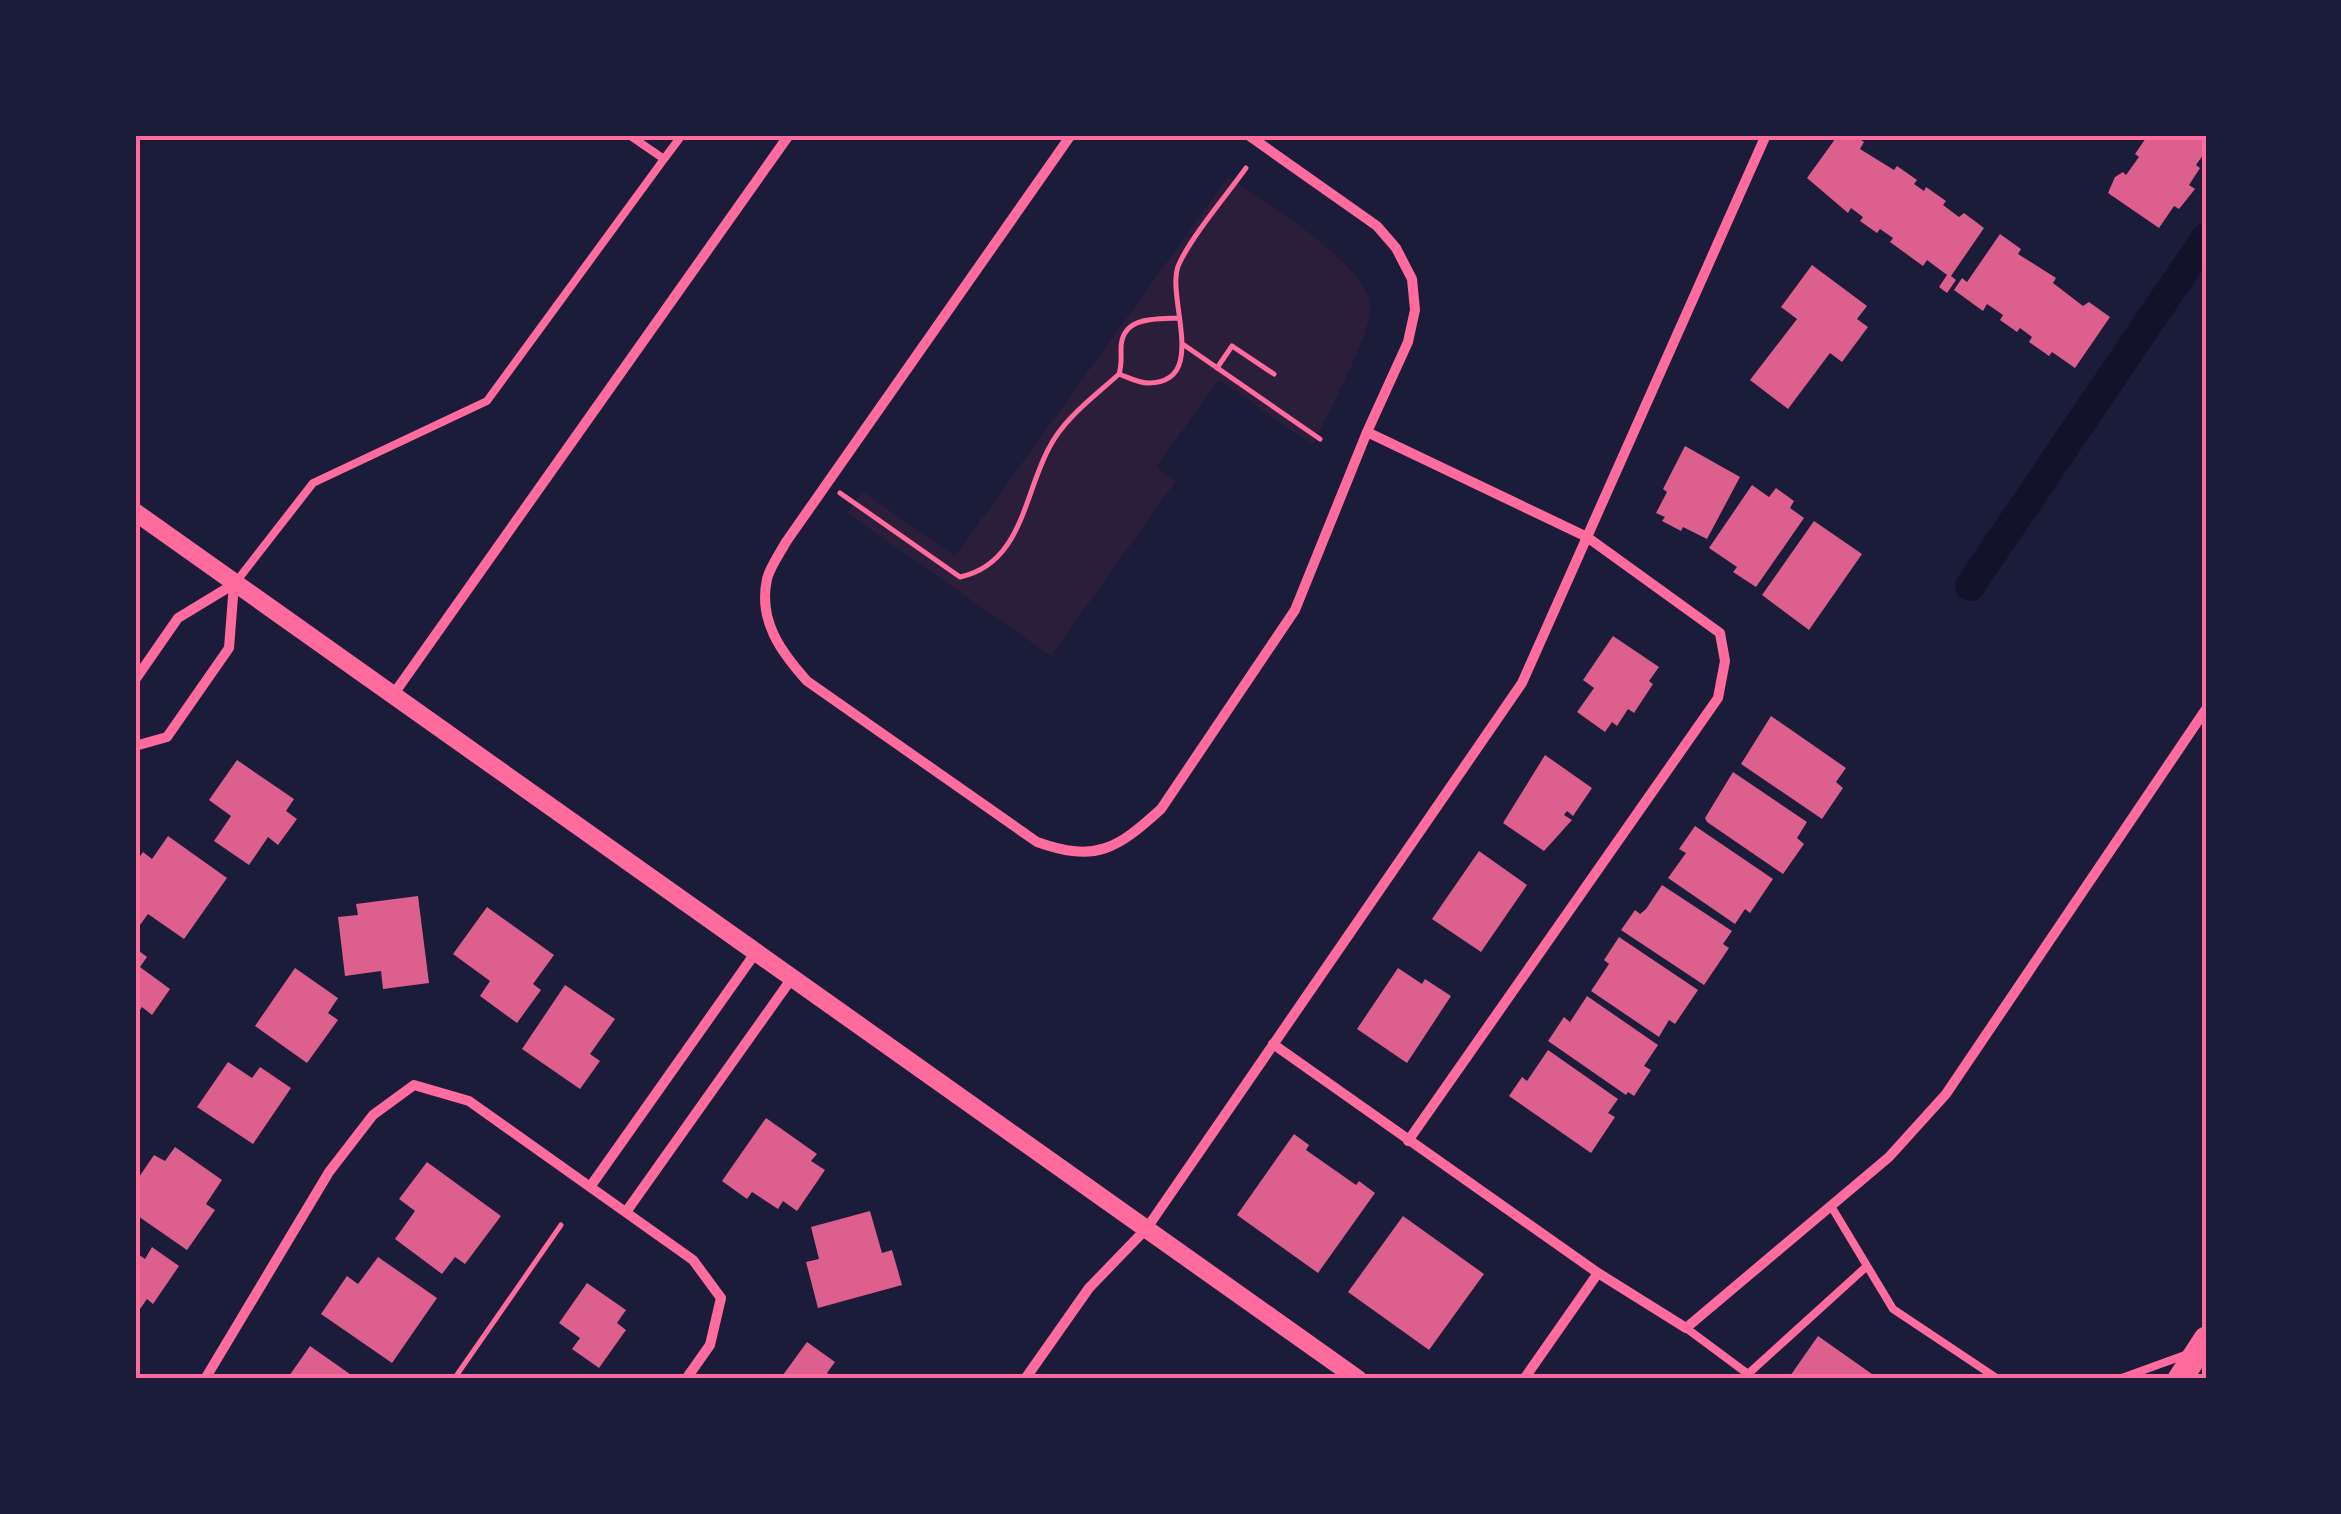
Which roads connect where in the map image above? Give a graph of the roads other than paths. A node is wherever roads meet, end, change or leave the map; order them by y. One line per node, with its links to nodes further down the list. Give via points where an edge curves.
1 (629, 135): 7 (lane)
2 (682, 135): 7 (lane)
3 (790, 135): 13 (street)
4 (1071, 135): 8 (street, via 767,577 766,617 781,652 807,681 1037,842 1066,852 1100,852 1160,808 1295,610)
5 (1248, 135): 8 (street, via 1377,226 1412,279 1408,342)
6 (1766, 135): 10 (street)
7 (664, 160): 11 (lane, via 487,401 313,483)
8 (1366, 432): 10 (street)
9 (135, 512): 11 (street)
10 (1587, 537): 18 (street, via 1522,683); 19 (street, via 1720,633 1725,661 1718,698)
11 (234, 584): 12 (street, via 178,618); 13 (street); 15 (street, via 228,648 166,737)
12 (135, 680)
13 (394, 695): 16 (street)
14 (2206, 708): 21 (street, via 1946,1094 1889,1157)
15 (135, 746)
16 (756, 952): 17 (street); 20 (street)
17 (792, 978): 22 (street); 23 (street)
18 (1273, 1044): 19 (street); 23 (street)
19 (1408, 1141): 25 (street)
20 (590, 1187): 22 (street); 30 (street, via 469,1101 414,1084 372,1115 329,1172)
21 (1831, 1206): 24 (lane); 26 (street)
22 (626, 1212): 31 (street, via 693,1260 721,1298 710,1345)
23 (1146, 1228): 32 (street, via 1089,1288); 33 (street)
24 (1868, 1266): 28 (lane, via 1893,1309); 29 (lane)
25 (1598, 1273): 26 (street); 34 (street)
26 (1686, 1328): 29 (lane)
27 (2202, 1344): 37 (lane); 38 (main road)
28 (1984, 1369): 35 (lane); 36 (lane)
29 (1751, 1376)
30 (206, 1379)
31 (686, 1379)
32 (1025, 1379)
33 (1358, 1379)
34 (1524, 1379)
35 (1977, 1379)
36 (1998, 1379)
37 (2119, 1379)
38 (2180, 1379)

